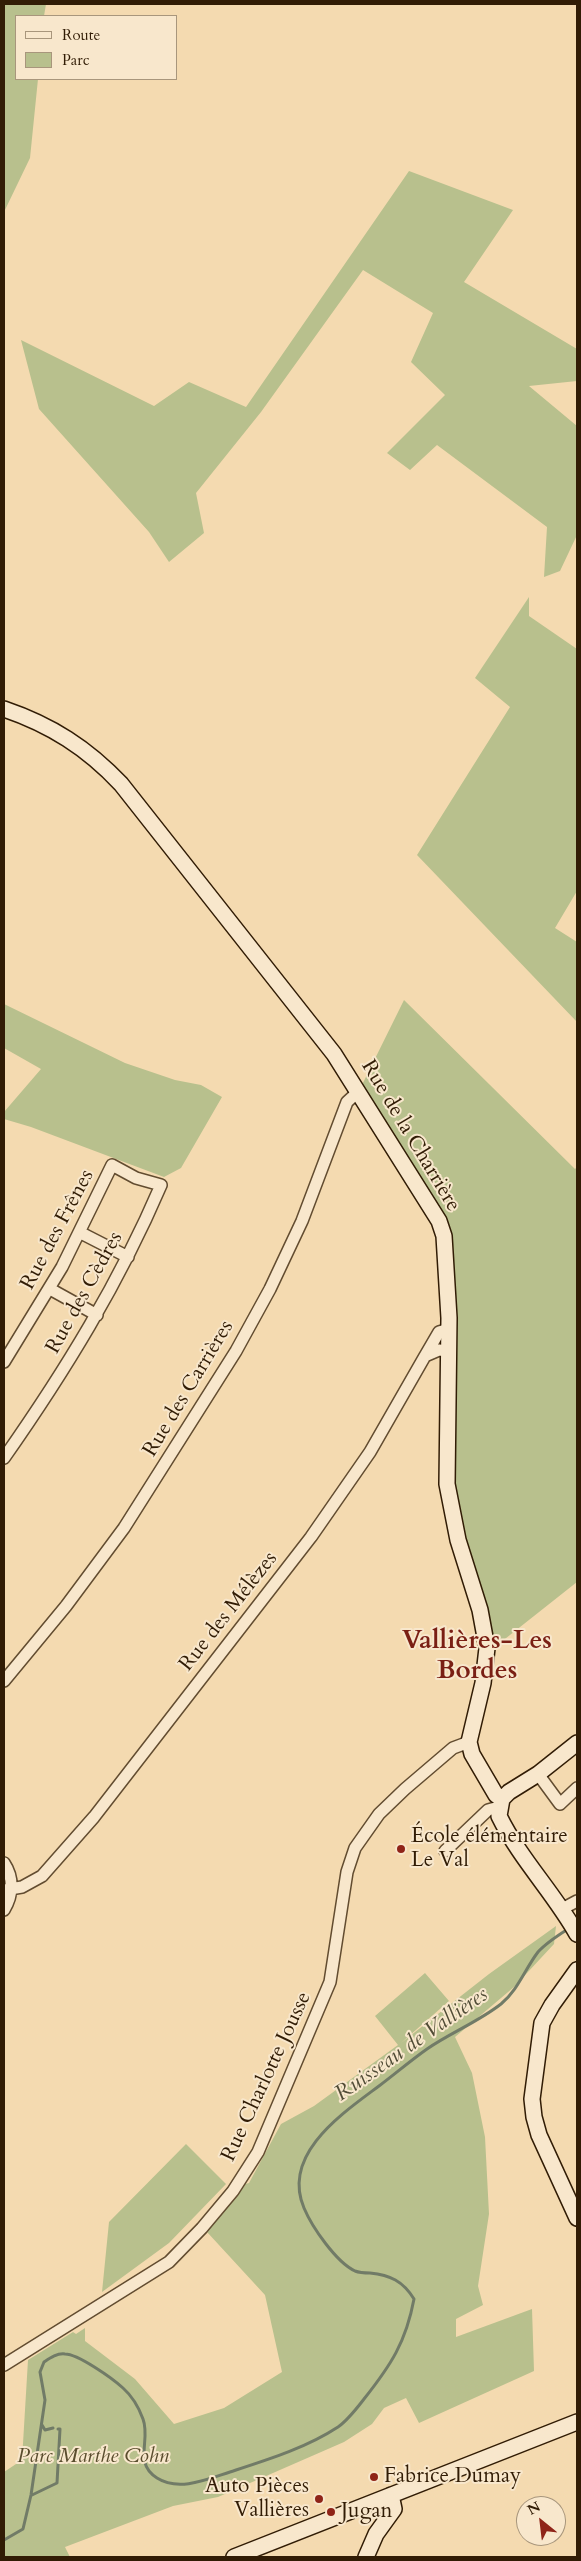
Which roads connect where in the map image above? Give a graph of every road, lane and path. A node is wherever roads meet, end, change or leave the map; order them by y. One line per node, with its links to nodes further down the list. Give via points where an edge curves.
1 (4, 709): 2 (street, Rue de la Charrière, via 62,734 86,750 121,784 302,1012)
2 (359, 1091): 8 (street, Rue de la Charrière, via 439,1221 444,1236); 13 (street, Rue des Carrières, via 347,1102 302,1221 236,1351 124,1528)
3 (112, 1165): 4 (street, Rue des Frênes); 5 (street, Rue des Cèdres, via 136,1178 161,1185)
4 (81, 1233): 5 (street); 6 (street, Rue des Frênes)
5 (128, 1257): 7 (street, Rue des Cèdres)
6 (50, 1289): 7 (street); 11 (street, Rue des Frênes)
7 (97, 1315): 12 (street, Rue des Cèdres, via 50,1392)
8 (449, 1329): 9 (street, Rue de la Charrière); 10 (street, Rue des Mélèzes, via 439,1332)
9 (448, 1351): 10 (street, via 439,1350); 14 (street, Rue de la Charrière, via 447,1484 458,1540 480,1610 486,1648 483,1682)
10 (425, 1356): 21 (street, Rue des Mélèzes, via 370,1452 311,1537 94,1817)
11 (4, 1362)
12 (4, 1458)
13 (4, 1681)
14 (469, 1742): 18 (street, via 472,1754); 30 (street, Rue Charlotte Jousse, via 454,1748 379,1814 355,1848 347,1872 330,1982 258,2152 233,2191 169,2262)
15 (577, 1744): 16 (street)
16 (538, 1774): 17 (street, via 560,1804); 18 (street)
17 (577, 1788)
18 (501, 1803): 19 (street, via 488,1810); 26 (street, via 499,1816 515,1844)
19 (444, 1851)
20 (4, 1863): 22 (street)
21 (42, 1876): 22 (street); 23 (street, Rue des Mélèzes, via 32,1883)
22 (7, 1878): 23 (street)
23 (8, 1890): 25 (street)
24 (577, 1900): 26 (street)
25 (4, 1910)
26 (564, 1912): 27 (street)
27 (577, 1934)
28 (577, 1970): 29 (street, via 542,2023 532,2099 539,2135)
29 (577, 2218)
30 (4, 2365)
31 (577, 2422): 32 (street)
32 (391, 2495): 33 (street); 34 (street, via 394,2509)
33 (372, 2503): 34 (street, via 377,2518); 35 (street)
34 (376, 2534): 36 (street)
35 (234, 2557)
36 (366, 2557)

